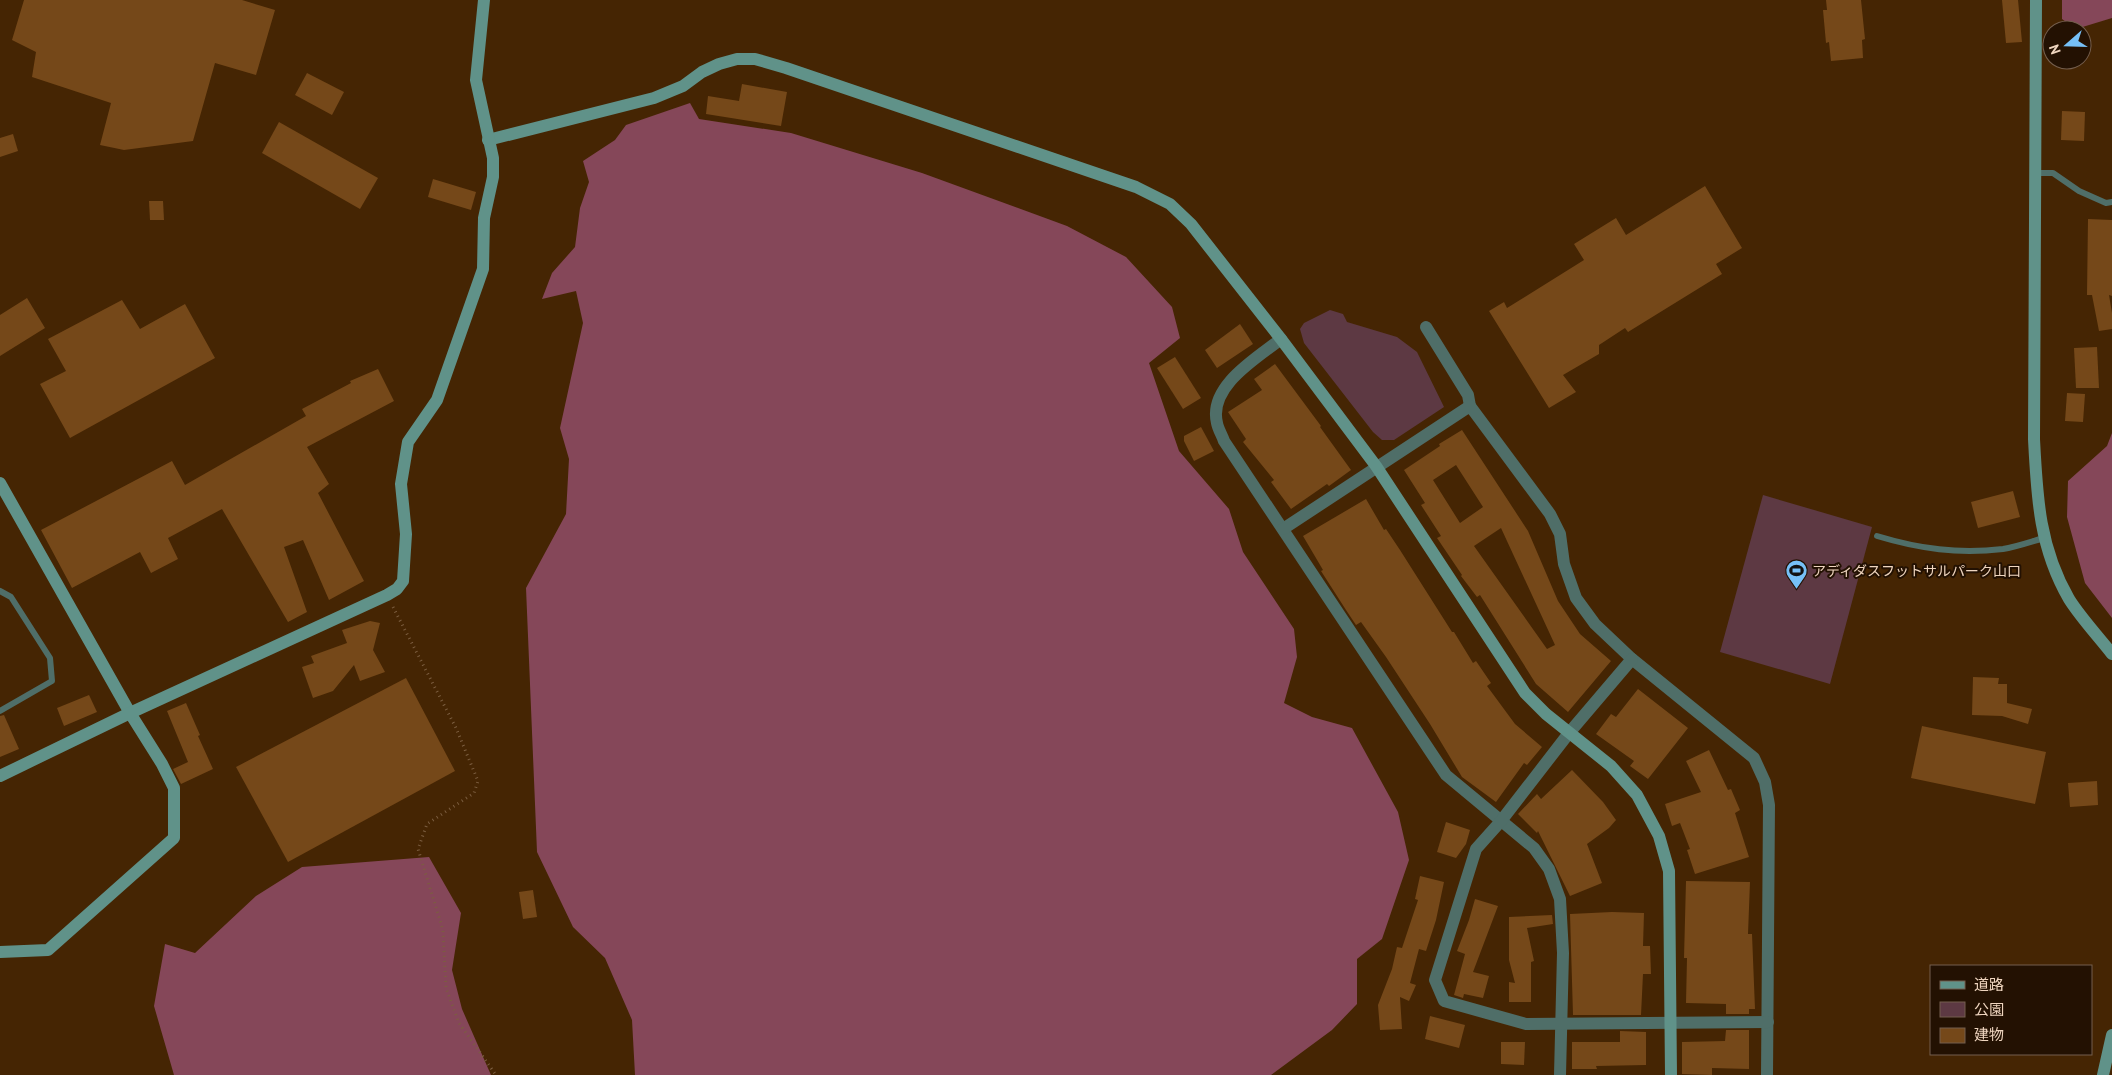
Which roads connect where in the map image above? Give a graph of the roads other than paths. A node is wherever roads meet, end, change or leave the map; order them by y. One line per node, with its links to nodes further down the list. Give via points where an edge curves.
1 (484, 0): 3 (street, via 476,80)
2 (2036, 0): 4 (street)
3 (488, 140): 7 (street, via 654,98 683,86 718,64 754,59 1136,187 1170,204 1191,224); 18 (street, via 493,158 484,218 483,269 437,400 408,442 401,484 406,534 403,581 387,595)
4 (2036, 173): 5 (lane, via 2053,173 2079,191 2106,203); 13 (street, via 2034,439 2037,501)
5 (2112, 202)
6 (1426, 328): 8 (street, via 1468,395)
7 (1281, 339): 9 (street); 11 (street, via 1228,382 1218,403 1216,422 1224,441)
8 (1470, 406): 9 (street); 16 (street, via 1550,514 1560,534 1564,564 1576,598 1595,624)
9 (1376, 466): 11 (street); 19 (street, via 1525,693)
10 (0, 483): 18 (street)
11 (1283, 529): 21 (street, via 1446,775)
12 (1877, 536): 13 (lane, via 1913,547 1950,552 2004,549)
13 (2044, 538): 15 (street, via 2057,576 2070,600)
14 (0, 591): 17 (lane, via 11,597 50,658 52,681)
15 (2112, 654)
16 (1632, 658): 19 (street); 23 (street, via 1754,758 1765,782 1768,805)
17 (0, 711)
18 (130, 713): 20 (street); 22 (street, via 174,788 174,838 48,950)
19 (1569, 733): 21 (street); 25 (street, via 1611,766 1637,794 1659,836 1669,870)
20 (0, 776)
21 (1501, 821): 24 (street, via 1534,848 1549,869 1560,898 1563,952); 24 (street, via 1476,849 1435,980 1444,1001 1526,1024)
22 (0, 952)
23 (1768, 1022): 25 (street); 29 (street)
24 (1561, 1024): 25 (street); 27 (street)
25 (1670, 1024): 28 (street)
26 (2112, 1035): 30 (street)
27 (1560, 1075)
28 (1671, 1075)
29 (1767, 1075)
30 (2103, 1075)

